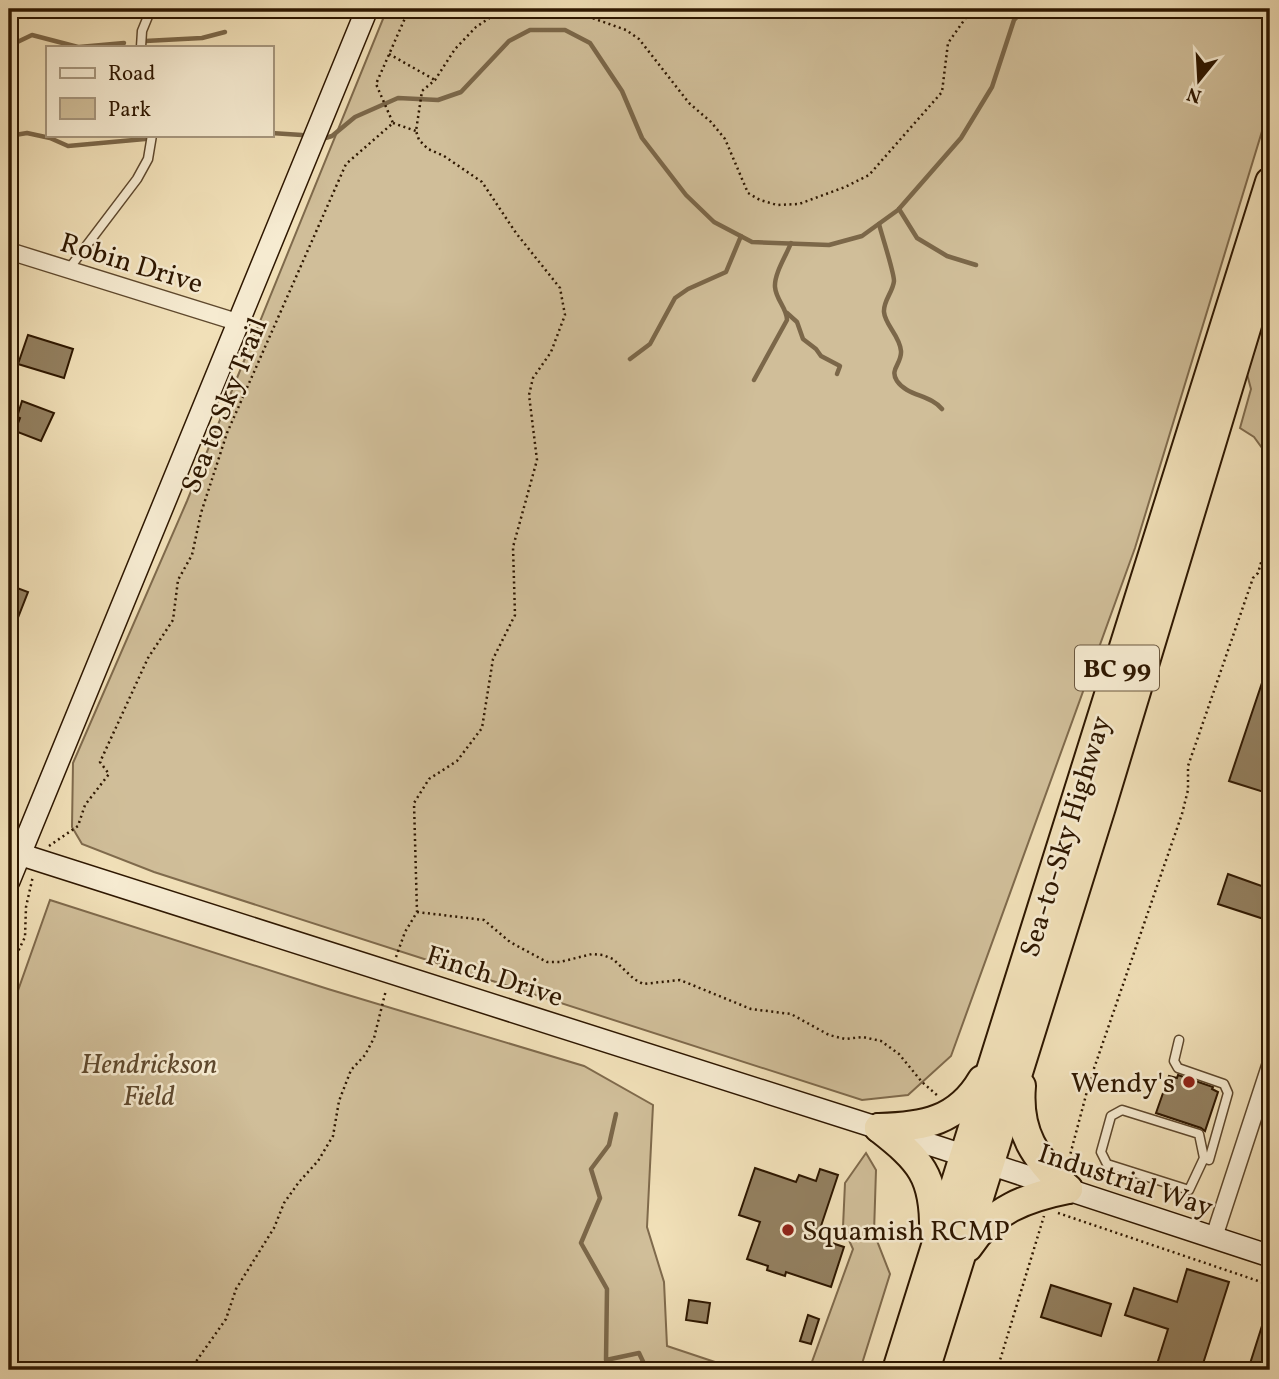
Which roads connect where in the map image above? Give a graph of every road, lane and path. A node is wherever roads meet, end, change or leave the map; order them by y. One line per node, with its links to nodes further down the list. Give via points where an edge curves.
1 (151, 9): 7 (lane)
2 (367, 9): 17 (street)
3 (409, 9): 8 (path)
4 (503, 9): 9 (path, via 476,27)
5 (567, 9): 6 (path, via 639,39 689,103 725,139 748,192 777,205 799,204 869,175 942,92 948,43)
6 (972, 9)
7 (141, 46)
8 (388, 54): 9 (path); 10 (path, via 376,84)
9 (435, 80): 11 (path, via 422,91)
10 (393, 123): 11 (path); 19 (path, Sea to Sky Trail, via 346,164 227,433 192,555 178,580 173,620 148,658 100,762 108,774 86,805 78,826)
11 (416, 131): 23 (path, via 428,149 482,182 528,251 560,288 565,315 529,395 537,460 513,547 515,615 493,659 482,728 457,761 429,779 414,803)
12 (152, 136): 16 (lane, via 148,159 137,179)
13 (1270, 182): 29 (highway, Sea-to-Sky Highway / BC 99)
14 (1270, 249): 28 (highway, Sea-to-Sky Highway / BC 99)
15 (9, 251): 16 (street, Robin Drive)
16 (68, 270): 17 (street, Robin Drive)
17 (240, 323): 20 (street)
18 (1270, 531): 36 (path, via 1188,766 1182,814 1090,1080)
19 (43, 851)
20 (14, 853): 22 (street); 26 (street, Finch Drive)
21 (34, 873): 25 (path, via 25,937)
22 (9, 881)
23 (418, 912): 24 (path); 31 (path, via 484,920 510,942 547,962 603,955 643,984 680,980 751,1009 791,1014 829,1035 881,1041)
24 (400, 946)
25 (9, 970)
26 (390, 971): 33 (street, Finch Drive); 43 (path, via 374,1038 351,1070 333,1136 284,1203 236,1289 226,1320)
27 (1179, 1040): 35 (lane, via 1174,1061 1178,1068 1224,1084 1228,1093)
28 (1024, 1053): 34 (highway, Sea-to-Sky Highway / BC 99); 36 (highway, via 1020,1098 1026,1135 1047,1169)
29 (995, 1056): 33 (highway, via 976,1090 951,1113 913,1127); 34 (highway, Sea-to-Sky Highway / BC 99)
30 (1270, 1066): 39 (street)
31 (944, 1101)
32 (1132, 1112): 32 (lane, via 1199,1134 1204,1158 1189,1189 1107,1164 1101,1152 1111,1116 1122,1110)
33 (879, 1128): 34 (street, Finch Drive); 40 (highway, via 908,1150 926,1174)
34 (976, 1159): 36 (street, Industrial Way); 40 (highway, Sea-to-Sky Highway)
35 (1209, 1160)
36 (1068, 1177): 39 (street, Industrial Way); 40 (highway, via 1043,1194 1004,1210)
37 (1045, 1211): 46 (path)
38 (1052, 1212): 42 (path)
39 (1214, 1237): 41 (street, Industrial Way)
40 (947, 1256): 44 (highway, Sea-to-Sky Highway); 45 (highway, Sea-to-Sky Highway)
41 (1270, 1256)
42 (1270, 1285)
43 (190, 1370)
44 (897, 1370)
45 (925, 1370)
46 (996, 1370)

